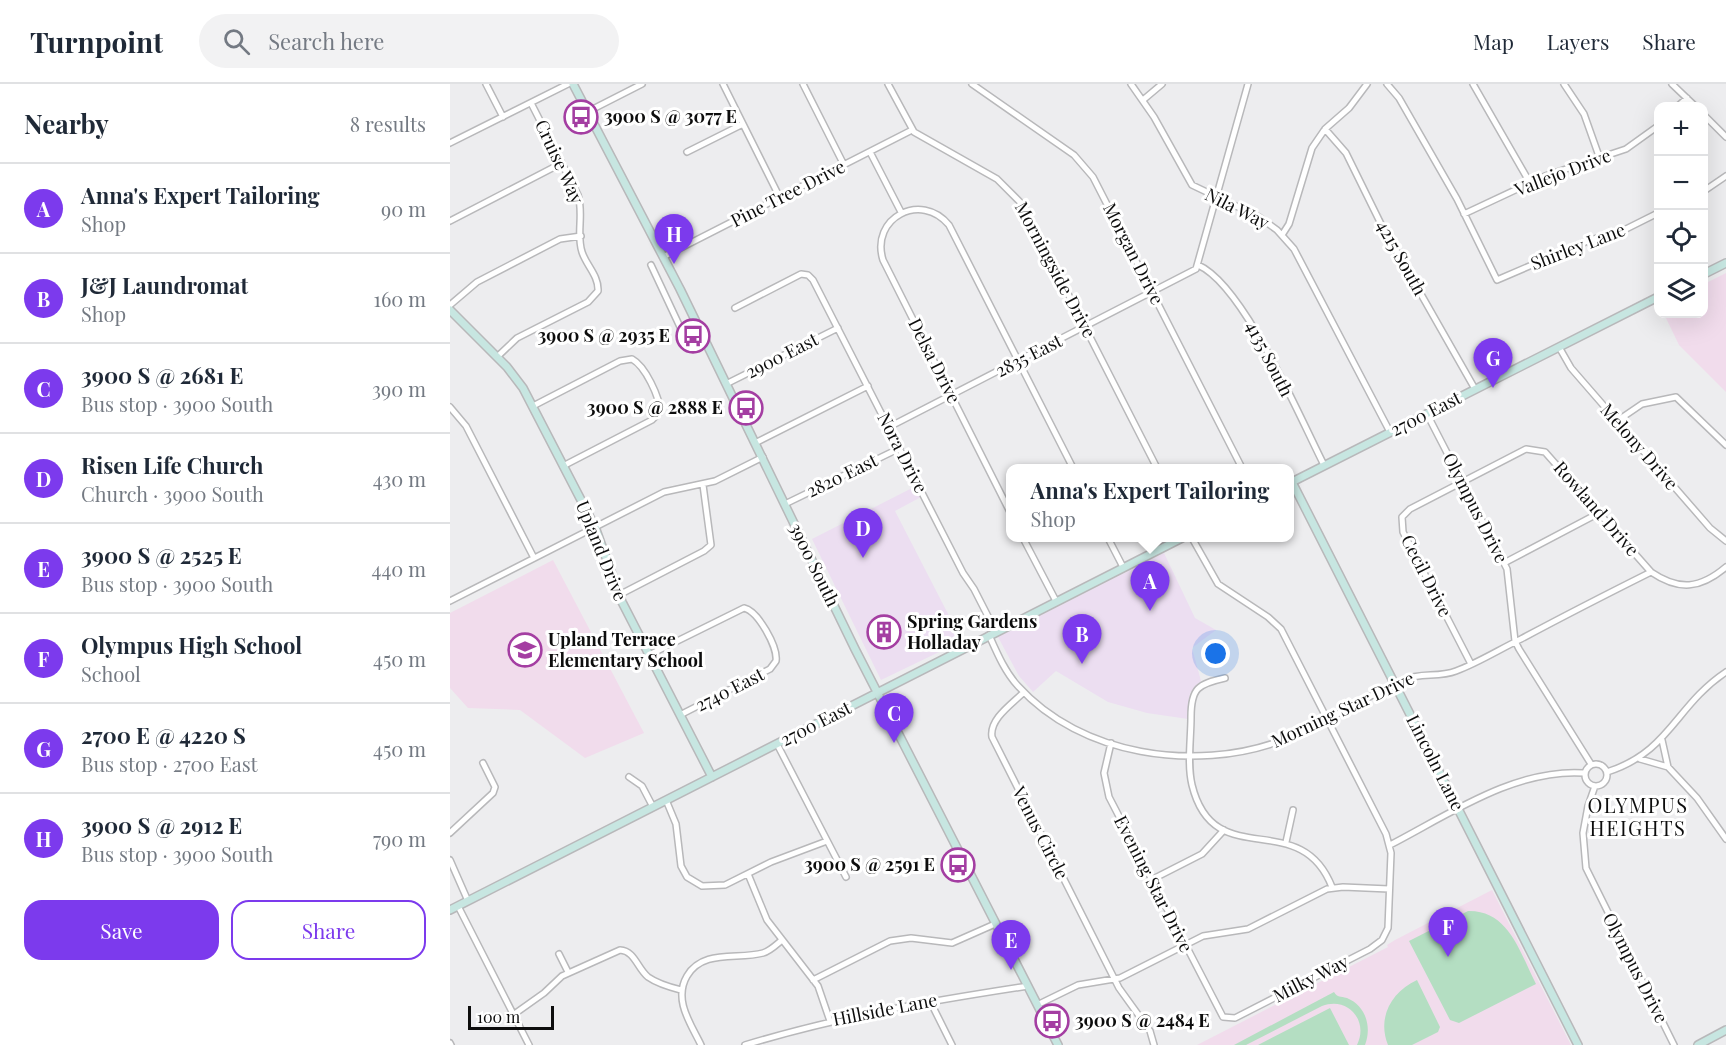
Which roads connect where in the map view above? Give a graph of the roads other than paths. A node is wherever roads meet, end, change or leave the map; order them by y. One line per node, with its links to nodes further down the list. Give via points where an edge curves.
1 (486, 84): 23 (street)
2 (568, 84): 21 (street)
3 (573, 84): 22 (street, 3900 South)
4 (642, 84): 22 (street)
5 (723, 84): 25 (street)
6 (803, 84): 35 (street)
7 (888, 84): 26 (street)
8 (972, 84): 52 (street, Morgan Drive, via 1082,163 1096,181)
9 (1131, 84): 18 (street, Nila Way)
10 (1162, 84): 18 (street)
11 (1248, 84): 39 (street)
12 (1367, 84): 27 (street, via 1349,108)
13 (1387, 84): 42 (street, via 1400,98)
14 (1473, 84): 37 (street)
15 (1564, 84): 33 (street, via 1588,122)
16 (1672, 84): 17 (street)
17 (1687, 98): 19 (street); 20 (street)
18 (1143, 100): 39 (street, Nila Way, via 1190,182)
19 (1682, 102)
20 (1691, 102)
21 (531, 103): 23 (street); 34 (street, Cruise Way)
22 (588, 111): 47 (street, 3900 South)
23 (503, 117): 30 (street)
24 (1708, 119): 29 (street)
25 (743, 124): 31 (street); 40 (street)
26 (912, 129): 32 (street, Pine Tree Drive); 58 (street, Morningside Drive, via 997,179 1015,194)
27 (1325, 129): 45 (street, via 1310,153 1289,224); 65 (street, 4215 South, via 1346,153 1381,224)
28 (1654, 130): 33 (street, Vallejo Drive, via 1634,145)
29 (1726, 137)
30 (450, 143)
31 (687, 152)
32 (870, 152): 35 (street, Pine Tree Drive); 41 (street)
33 (1600, 159): 37 (street, Vallejo Drive)
34 (562, 163): 44 (street); 46 (street, Cruise Way, via 581,204)
35 (844, 165): 40 (street, Pine Tree Drive)
36 (1726, 176): 38 (street)
37 (1530, 183): 42 (street, Vallejo Drive)
38 (1708, 188)
39 (1217, 197): 45 (street, Nila Way, via 1259,217); 50 (street)
40 (780, 198): 47 (street, Pine Tree Drive)
41 (901, 212): 62 (street, via 926,210 949,225); 66 (street, Delsa Drive, via 884,230 881,255)
42 (1464, 214): 43 (street, Shirley Lane, via 1497,280)
43 (1654, 215)
44 (450, 221)
45 (1282, 235): 72 (street, Nila Way, via 1301,260)
46 (581, 236): 54 (street, via 560,239 477,282); 61 (street, Cruise Way, via 581,250 598,291 594,298 517,338)
47 (663, 257): 57 (street, 3900 South)
48 (1726, 263): 51 (street)
49 (651, 265): 57 (street, via 681,329)
50 (1198, 265): 52 (street, 2835 East); 80 (street, 4135 South, via 1213,273 1246,314)
51 (1708, 272)
52 (1153, 293): 58 (street, 2835 East); 79 (street, Morgan Drive)
53 (1654, 299): 60 (street, 2700 East)
54 (450, 305)
55 (735, 308): 59 (street, Nora Drive, via 799,275 808,275)
56 (450, 310): 61 (street, Upland Drive)
57 (695, 322): 63 (street, 3900 South)
58 (1086, 327): 62 (street, 2835 East); 78 (street, Morningside Drive)
59 (838, 328): 63 (street, 2900 East); 64 (street, Nora Drive)
60 (1558, 347): 65 (street, 2700 East); 70 (street, Melony Drive)
61 (497, 357): 67 (street, Upland Drive, via 516,377)
62 (1018, 361): 66 (street, 2835 East); 77 (street)
63 (726, 384): 73 (street, 3900 South)
64 (868, 386): 71 (street, Nora Drive); 73 (street)
65 (1475, 389): 69 (street, 2700 East)
66 (951, 395): 71 (street, 2835 East); 86 (street, Delsa Drive)
67 (533, 406): 81 (street, Upland Drive); 81 (street, via 620,361 632,359 641,367 660,412 652,420)
68 (450, 407): 95 (street, via 466,426)
69 (1427, 414): 72 (street, 2700 East); 83 (street, Olympus Drive)
70 (1617, 421): 74 (street, via 1642,404 1676,397); 90 (street, Melony Drive, via 1710,528)
71 (889, 427): 75 (street, Nora Drive)
72 (1390, 432): 80 (street, 2700 East)
73 (755, 443): 76 (street, 3900 South)
74 (1726, 445)
75 (900, 448): 87 (street, 2820 East); 103 (street, Nora Drive)
76 (763, 458): 84 (street); 87 (street, 3900 South)
77 (1071, 464)
78 (1155, 464)
79 (1240, 464)
80 (1324, 465): 82 (street, 2700 East)
81 (564, 466): 89 (street, Upland Drive)
82 (1294, 480)
83 (1462, 482): 88 (street, Rowland Drive, via 1526,449 1542,450); 96 (street, Olympus Drive); 106 (street, Cecil Drive, via 1410,509 1401,524)
84 (703, 485): 89 (street, via 671,489); 100 (street, via 712,542 704,551)
85 (1294, 488): 109 (street, Lincoln Lane)
86 (1006, 502)
87 (785, 504): 110 (street, 3900 South)
88 (1599, 513): 96 (street); 99 (street, Rowland Drive)
89 (595, 526): 95 (street); 100 (street, Upland Drive)
90 (1726, 540)
91 (1026, 542): 102 (street)
92 (1110, 542): 97 (street)
93 (1172, 542): 97 (street, 2700 East)
94 (1195, 542): 113 (street, via 1218,584 1281,629)
95 (534, 558): 101 (street)
96 (1504, 563): 104 (street, Olympus Drive, via 1509,576)
97 (1123, 567): 102 (street, 2700 East)
98 (1726, 567): 99 (street, Rowland Drive, via 1709,580 1687,587 1669,583)
99 (1651, 572): 104 (street, Morning Star Drive)
100 (619, 595): 105 (street, Upland Drive)
101 (450, 601)
102 (1056, 601): 103 (street, 2700 East)
103 (992, 634): 110 (street, 2700 East); 111 (street, Morning Star Drive, via 1007,672)
104 (1515, 641): 106 (street, Morning Star Drive); 120 (street, Olympus Drive)
105 (649, 655): 112 (street, Upland Drive); 112 (street, 2740 East, via 739,610 750,609 776,650 776,661 770,669)
106 (1471, 664): 109 (street, Morning Star Drive, via 1451,673 1418,675)
107 (1726, 672): 114 (street, via 1700,692)
108 (1225, 678): 117 (street, via 1203,684 1194,694)
109 (1395, 685): 113 (street, Morning Star Drive); 130 (street, Lincoln Lane)
110 (878, 692): 116 (street, 2700 East); 146 (street, 3900 South)
111 (1024, 692): 115 (street, Morning Star Drive, via 1068,724); 152 (street, Venus Circle, via 995,721 992,737)
112 (680, 715): 125 (street, Upland Drive)
113 (1328, 719): 117 (street, Morning Star Drive, via 1257,748); 136 (street)
114 (1662, 740): 118 (street); 121 (street)
115 (1111, 743): 117 (street, Morning Star Drive, via 1157,754); 140 (street, Evening Star Drive, via 1104,766 1107,790)
116 (777, 744): 125 (street, 2700 East); 134 (street)
117 (1191, 756): 131 (street, via 1191,781 1198,800)
118 (1640, 759): 121 (street); 122 (street)
119 (483, 763): 132 (street, via 495,787 493,793)
120 (1590, 764): 122 (street, via 1600,764); 123 (street)
121 (1668, 767): 133 (street, via 1697,798)
122 (1607, 772): 126 (street, via 1604,782)
123 (1584, 773): 126 (street); 130 (street, via 1523,782)
124 (629, 777): 128 (street, via 642,786)
125 (712, 777): 127 (street, 2700 East)
126 (1595, 786): 168 (street, Olympus Drive, via 1583,833 1586,868)
127 (666, 800): 128 (street, 2700 East); 138 (street, via 676,824 681,866 687,877 712,888)
128 (653, 807): 143 (street, 2700 East)
129 (1293, 810): 135 (street)
130 (1458, 810): 136 (street); 167 (street, Lincoln Lane)
131 (1224, 830): 135 (street, via 1256,841); 140 (street, via 1202,854)
132 (450, 832)
133 (1726, 839)
134 (827, 841): 138 (street); 139 (street)
135 (1286, 842): 141 (street, via 1317,860)
136 (1390, 845): 142 (street)
137 (450, 860): 143 (street)
138 (748, 874): 147 (street, via 762,910)
139 (846, 877)
140 (1151, 880): 148 (street, Evening Star Drive)
141 (1332, 888): 142 (street); 148 (street, via 1248,929 1208,934)
142 (1389, 889): 158 (street, Milky Way, via 1388,928 1382,940 1235,1017)
143 (468, 901): 144 (street, 2700 East)
144 (458, 906): 145 (street, 2700 East); 157 (street)
145 (450, 910)
146 (995, 924): 151 (street, via 951,943 911,938 890,941); 153 (street, 3900 South)
147 (782, 940): 151 (street); 154 (street, via 764,953 706,960 688,974)
148 (1184, 945): 152 (street); 158 (street, Evening Star Drive)
149 (559, 954): 150 (street)
150 (568, 972): 154 (street, via 624,950 631,953 645,975); 157 (street)
151 (813, 980): 159 (street)
152 (1115, 980): 156 (street, via 1078,986); 166 (street, Venus Circle, via 1150,1031)
153 (1028, 987): 155 (street, Hillside Lane); 156 (street, 3900 South)
154 (681, 990): 162 (street, via 682,1005)
155 (930, 1001): 159 (street, Hillside Lane); 164 (street)
156 (1037, 1005): 165 (street, 3900 South)
157 (513, 1015): 161 (street)
158 (1225, 1018)
159 (830, 1020): 163 (street, Hillside Lane)
160 (1726, 1030): 169 (street)
161 (529, 1045)
162 (701, 1045)
163 (745, 1045)
164 (952, 1045)
165 (1058, 1045)
166 (1154, 1045)
167 (1578, 1045)
168 (1674, 1045)
169 (1698, 1045)

